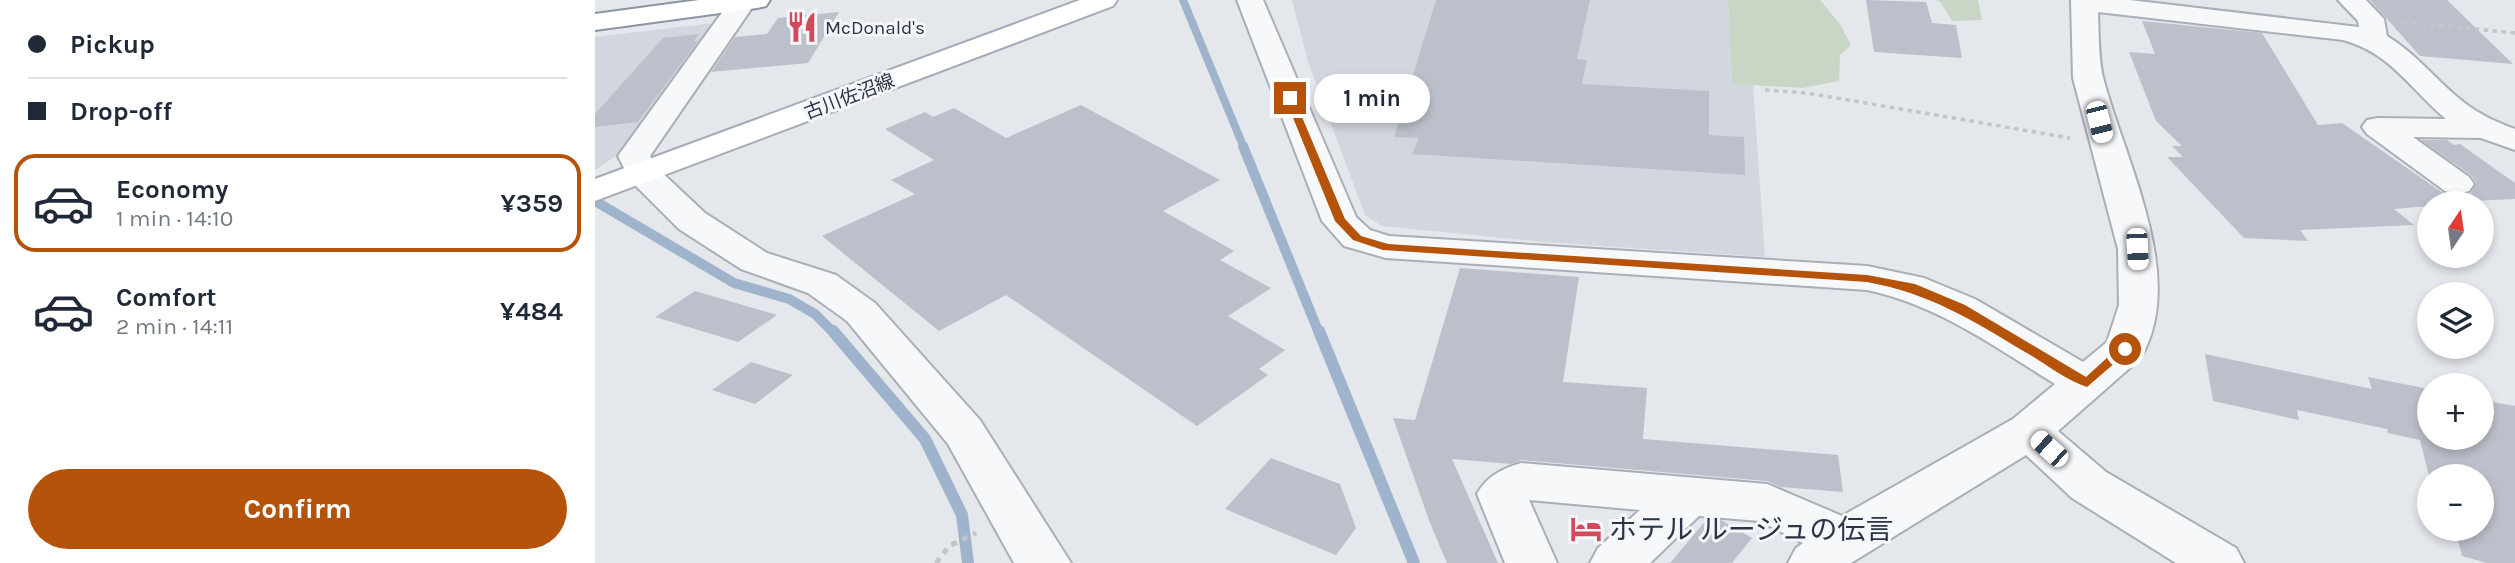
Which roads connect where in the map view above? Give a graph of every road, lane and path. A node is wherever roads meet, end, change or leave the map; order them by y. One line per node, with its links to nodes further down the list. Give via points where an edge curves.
1 (672, 0): 7 (main road)
2 (1104, 0): 15 (main road, 古川佐沼線)
3 (1250, 0): 18 (street, via 1340,221 1357,238 1387,247 1867,278 1910,287 1961,308)
4 (2351, 0): 9 (street)
5 (750, 1): 8 (main road); 15 (street, via 634,156)
6 (2085, 1): 9 (street, via 2345,32); 14 (street, via 2088,78)
7 (595, 11)
8 (595, 22)
9 (2372, 29): 10 (path); 12 (street, via 2455,111)
10 (2515, 33)
11 (1765, 90): 14 (path, via 1807,93)
12 (2485, 129): 13 (street); 16 (street, via 2378,127)
13 (2515, 140)
14 (2105, 144): 18 (street, via 2137,249 2139,305 2125,349)
15 (642, 173): 17 (main road, 古川佐沼線); 24 (street, via 692,221 754,261 822,284 861,312 964,432)
16 (2457, 184)
17 (600, 189)
18 (2087, 383): 19 (street)
19 (2029, 431): 22 (street); 27 (street, via 2089,485)
20 (1689, 496): 22 (street, via 1767,503); 25 (street, via 1521,481 1501,494); 26 (street)
21 (981, 531): 23 (path, via 949,546)
22 (1829, 551)
23 (936, 563)
24 (1045, 563)
25 (1531, 563)
26 (1616, 563)
27 (2217, 563)

